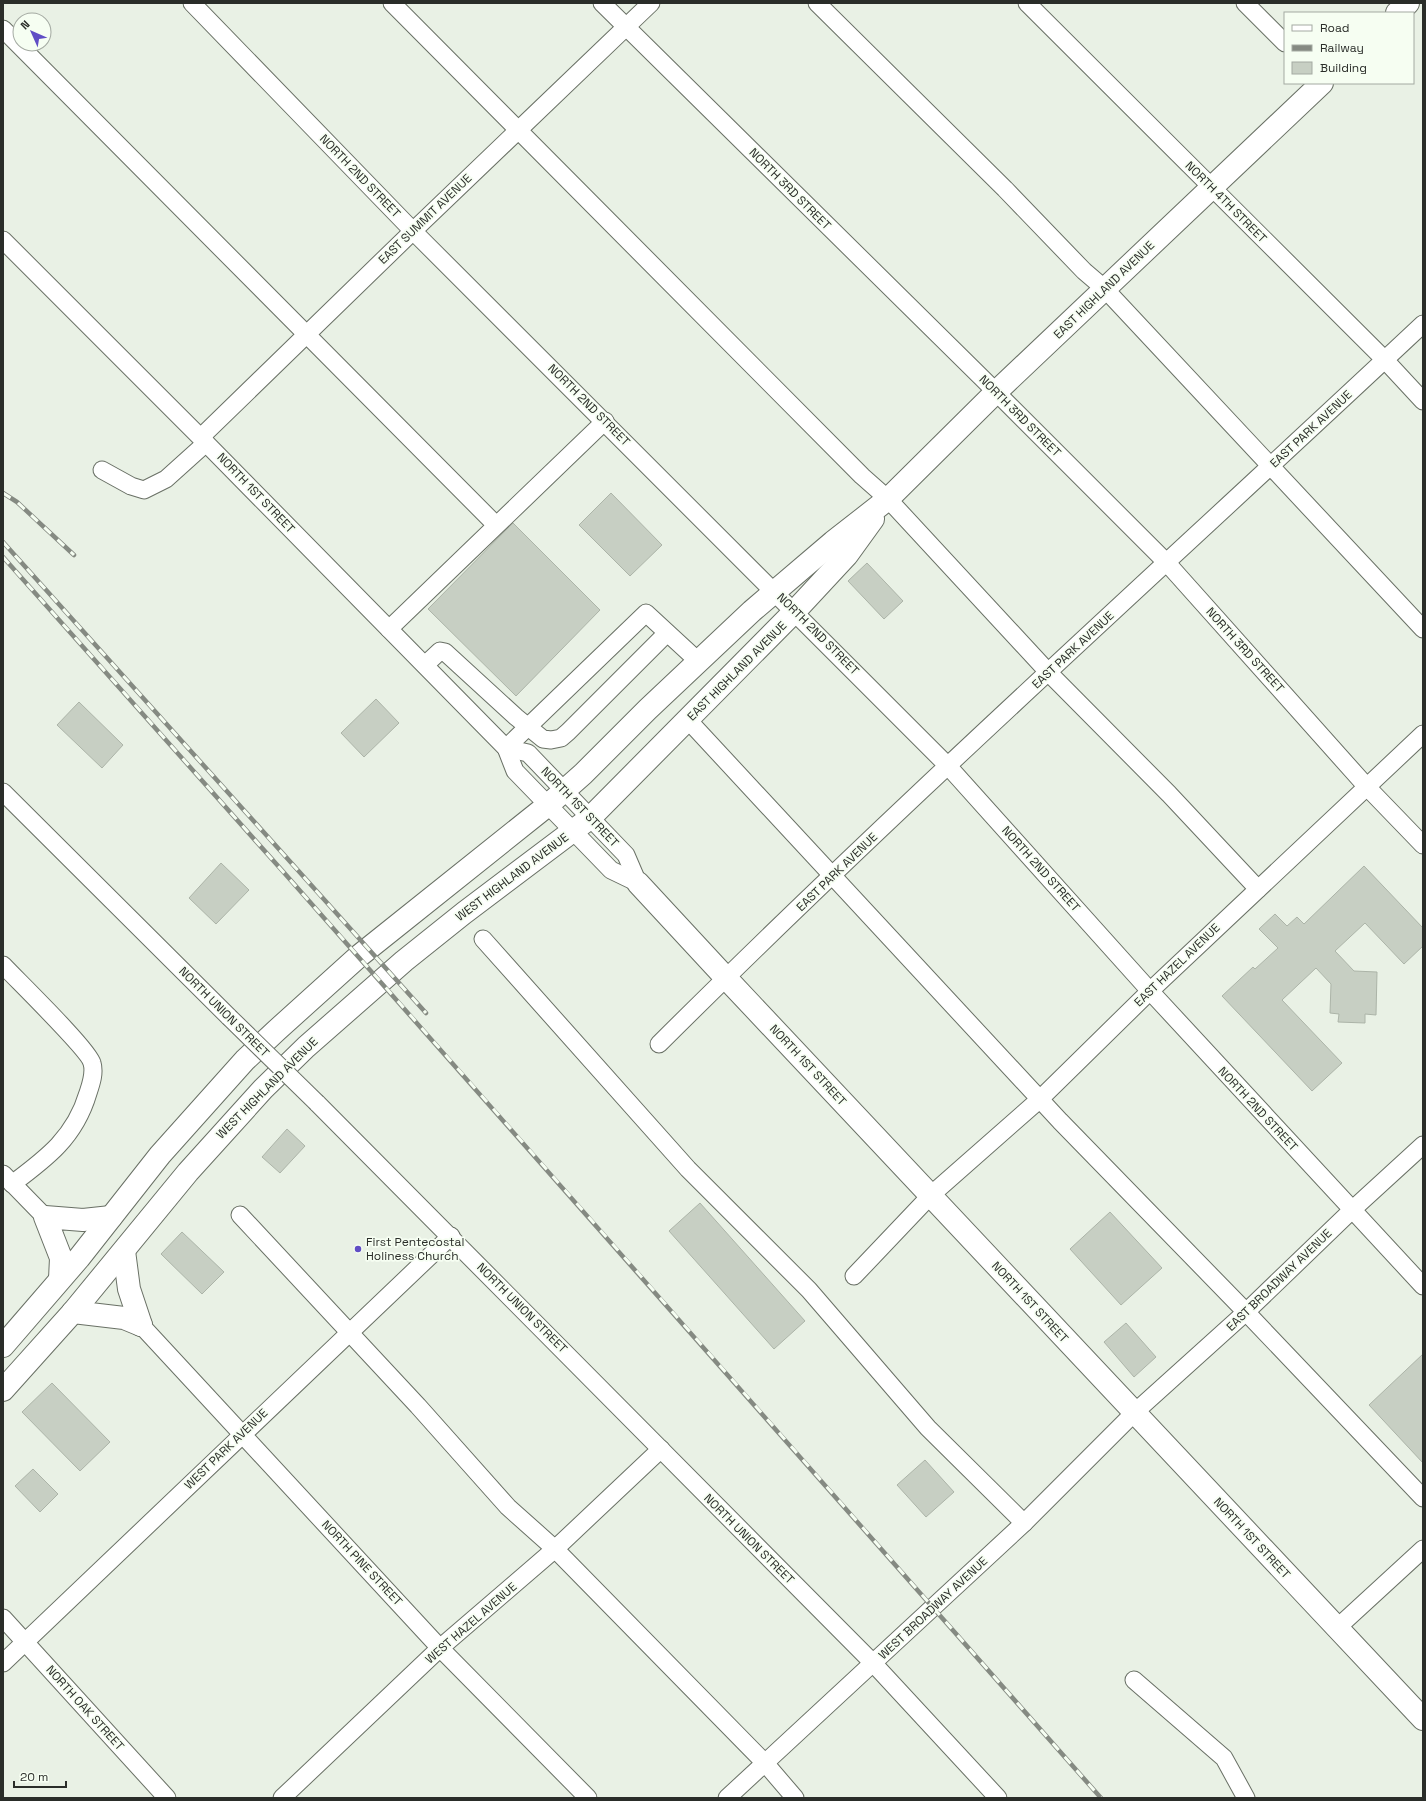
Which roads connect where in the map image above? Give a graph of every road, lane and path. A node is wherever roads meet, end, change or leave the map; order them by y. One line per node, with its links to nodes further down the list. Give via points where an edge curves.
1 (192, 3): 16 (street, NORTH 2ND STREET)
2 (392, 3): 14 (street)
3 (602, 3): 10 (street, NORTH 3RD STREET)
4 (651, 3): 10 (street, EAST SUMMIT AVENUE)
5 (817, 3): 18 (street)
6 (1027, 3): 15 (street, NORTH 4TH STREET)
7 (1245, 3): 12 (street)
8 (1408, 3): 9 (main road)
9 (1398, 12)
10 (626, 27): 14 (street, EAST SUMMIT AVENUE); 22 (street, NORTH 3RD STREET)
11 (3, 29): 20 (street)
12 (1284, 42)
13 (1321, 84): 15 (main road, EAST HIGHLAND AVENUE)
14 (518, 130): 16 (street, EAST SUMMIT AVENUE); 28 (street, via 862,476)
15 (1211, 188): 18 (main road, EAST HIGHLAND AVENUE); 21 (street, NORTH 4TH STREET)
16 (413, 231): 20 (street, EAST SUMMIT AVENUE); 24 (street, NORTH 2ND STREET)
17 (3, 240): 25 (street, NORTH 1ST STREET)
18 (1104, 289): 22 (main road, EAST HIGHLAND AVENUE); 26 (street)
19 (1423, 324): 21 (street, EAST PARK AVENUE)
20 (306, 335): 25 (street, EAST SUMMIT AVENUE); 29 (street)
21 (1385, 360): 23 (street, NORTH 4TH STREET); 26 (street, EAST PARK AVENUE)
22 (996, 392): 28 (main road, EAST HIGHLAND AVENUE); 30 (street, NORTH 3RD STREET)
23 (1423, 401)
24 (605, 422): 29 (street); 31 (street, NORTH 2ND STREET)
25 (204, 440): 27 (street, EAST SUMMIT AVENUE, via 166,479 144,490); 33 (street, NORTH 1ST STREET)
26 (1271, 466): 30 (street, EAST PARK AVENUE); 34 (street)
27 (102, 470)
28 (888, 499): 31 (main road, EAST HIGHLAND AVENUE); 32 (main road, EAST HIGHLAND AVENUE, via 847,555); 38 (street)
29 (496, 525): 33 (street)
30 (1167, 564): 38 (street, EAST PARK AVENUE); 44 (street, NORTH 3RD STREET)
31 (775, 591): 32 (street, NORTH 2ND STREET); 36 (main road, EAST HIGHLAND AVENUE)
32 (795, 612): 39 (main road, EAST HIGHLAND AVENUE); 43 (street, NORTH 2ND STREET)
33 (389, 629): 37 (street, NORTH 1ST STREET)
34 (1423, 629)
35 (667, 633): 36 (street); 40 (street, via 561,738 543,739); 40 (street, via 646,612)
36 (698, 661): 45 (main road, EAST HIGHLAND AVENUE)
37 (425, 665): 40 (street, via 440,651 445,652); 42 (street, NORTH 1ST STREET)
38 (1049, 673): 43 (street, EAST PARK AVENUE); 53 (street, via 1169,794)
39 (688, 720): 48 (main road, EAST HIGHLAND AVENUE); 51 (street)
40 (527, 727): 42 (street)
41 (1423, 734): 44 (street, EAST HAZEL AVENUE)
42 (506, 748): 45 (street, NORTH 1ST STREET, via 528,753); 47 (street, NORTH 1ST STREET, via 515,771)
43 (948, 766): 51 (street, EAST PARK AVENUE); 57 (street, NORTH 2ND STREET)
44 (1367, 787): 50 (street, NORTH 3RD STREET); 53 (street, EAST HAZEL AVENUE)
45 (564, 790): 47 (main road); 48 (street, NORTH 1ST STREET)
46 (3, 792): 67 (street, NORTH UNION STREET, bridge)
47 (548, 805): 49 (street, NORTH 1ST STREET); 66 (main road, via 359,956 277,1030 210,1097)
48 (590, 818): 49 (main road, EAST HIGHLAND AVENUE); 52 (street, NORTH 1ST STREET, via 626,855)
49 (573, 831): 52 (street, NORTH 1ST STREET, via 611,870); 68 (main road, WEST HIGHLAND AVENUE, via 404,961 306,1047 227,1127)
50 (1423, 845)
51 (832, 876): 56 (street, EAST PARK AVENUE); 59 (street)
52 (638, 883): 56 (main road, NORTH 1ST STREET)
53 (1258, 889): 57 (street, EAST HAZEL AVENUE)
54 (483, 939): 82 (street, via 688,1169 809,1290 928,1428)
55 (3, 965): 61 (street, via 77,1043 92,1063 93,1079 84,1107 66,1138 49,1156)
56 (726, 978): 58 (street); 62 (main road, NORTH 1ST STREET)
57 (1150, 991): 59 (street, EAST HAZEL AVENUE); 63 (street, NORTH 2ND STREET)
58 (659, 1044)
59 (1040, 1099): 62 (street, EAST HAZEL AVENUE); 73 (street)
60 (1423, 1145): 63 (street, EAST BROADWAY AVENUE)
61 (8, 1179): 65 (street)
62 (931, 1195): 69 (street); 78 (main road, NORTH 1ST STREET)
63 (1352, 1210): 71 (street, NORTH 2ND STREET); 73 (street, EAST BROADWAY AVENUE)
64 (240, 1215): 75 (street)
65 (45, 1217): 66 (main road, via 83,1220); 70 (main road, via 61,1258)
66 (111, 1217): 70 (main road)
67 (450, 1236): 75 (street, WEST PARK AVENUE); 80 (street, NORTH UNION STREET)
68 (124, 1251): 72 (main road, WEST HIGHLAND AVENUE); 74 (main road, via 129,1289)
69 (854, 1276)
70 (60, 1279): 76 (main road)
71 (1423, 1286)
72 (73, 1312): 74 (main road, via 118,1317); 77 (main road, WEST HIGHLAND AVENUE)
73 (1246, 1312): 78 (street, EAST BROADWAY AVENUE); 81 (street)
74 (141, 1325): 79 (street, NORTH PINE STREET)
75 (348, 1333): 79 (street, WEST PARK AVENUE); 83 (street, via 418,1406 508,1507)
76 (3, 1346)
77 (3, 1390)
78 (1134, 1414): 82 (street, WEST BROADWAY AVENUE); 86 (main road, NORTH 1ST STREET)
79 (243, 1433): 87 (street, WEST PARK AVENUE); 88 (street, NORTH PINE STREET)
80 (661, 1449): 83 (street, WEST HAZEL AVENUE); 90 (street, NORTH UNION STREET)
81 (1423, 1498)
82 (1024, 1523): 90 (street, WEST BROADWAY AVENUE)
83 (555, 1549): 88 (street, WEST HAZEL AVENUE); 93 (street)
84 (1423, 1549): 86 (street)
85 (3, 1618): 87 (street, NORTH OAK STREET)
86 (1337, 1628): 92 (main road, NORTH 1ST STREET)
87 (25, 1642): 89 (street, WEST PARK AVENUE); 94 (street, NORTH OAK STREET)
88 (440, 1648): 95 (street, WEST HAZEL AVENUE); 96 (street, NORTH PINE STREET)
89 (3, 1663)
90 (872, 1663): 93 (street, WEST BROADWAY AVENUE); 99 (street, NORTH UNION STREET)
91 (1134, 1680): 100 (street, via 1224,1758)
92 (1423, 1719)
93 (765, 1763): 97 (street, WEST BROADWAY AVENUE); 98 (street)
94 (167, 1798)
95 (282, 1798)
96 (588, 1798)
97 (727, 1798)
98 (795, 1798)
99 (998, 1798)
100 (1246, 1798)

